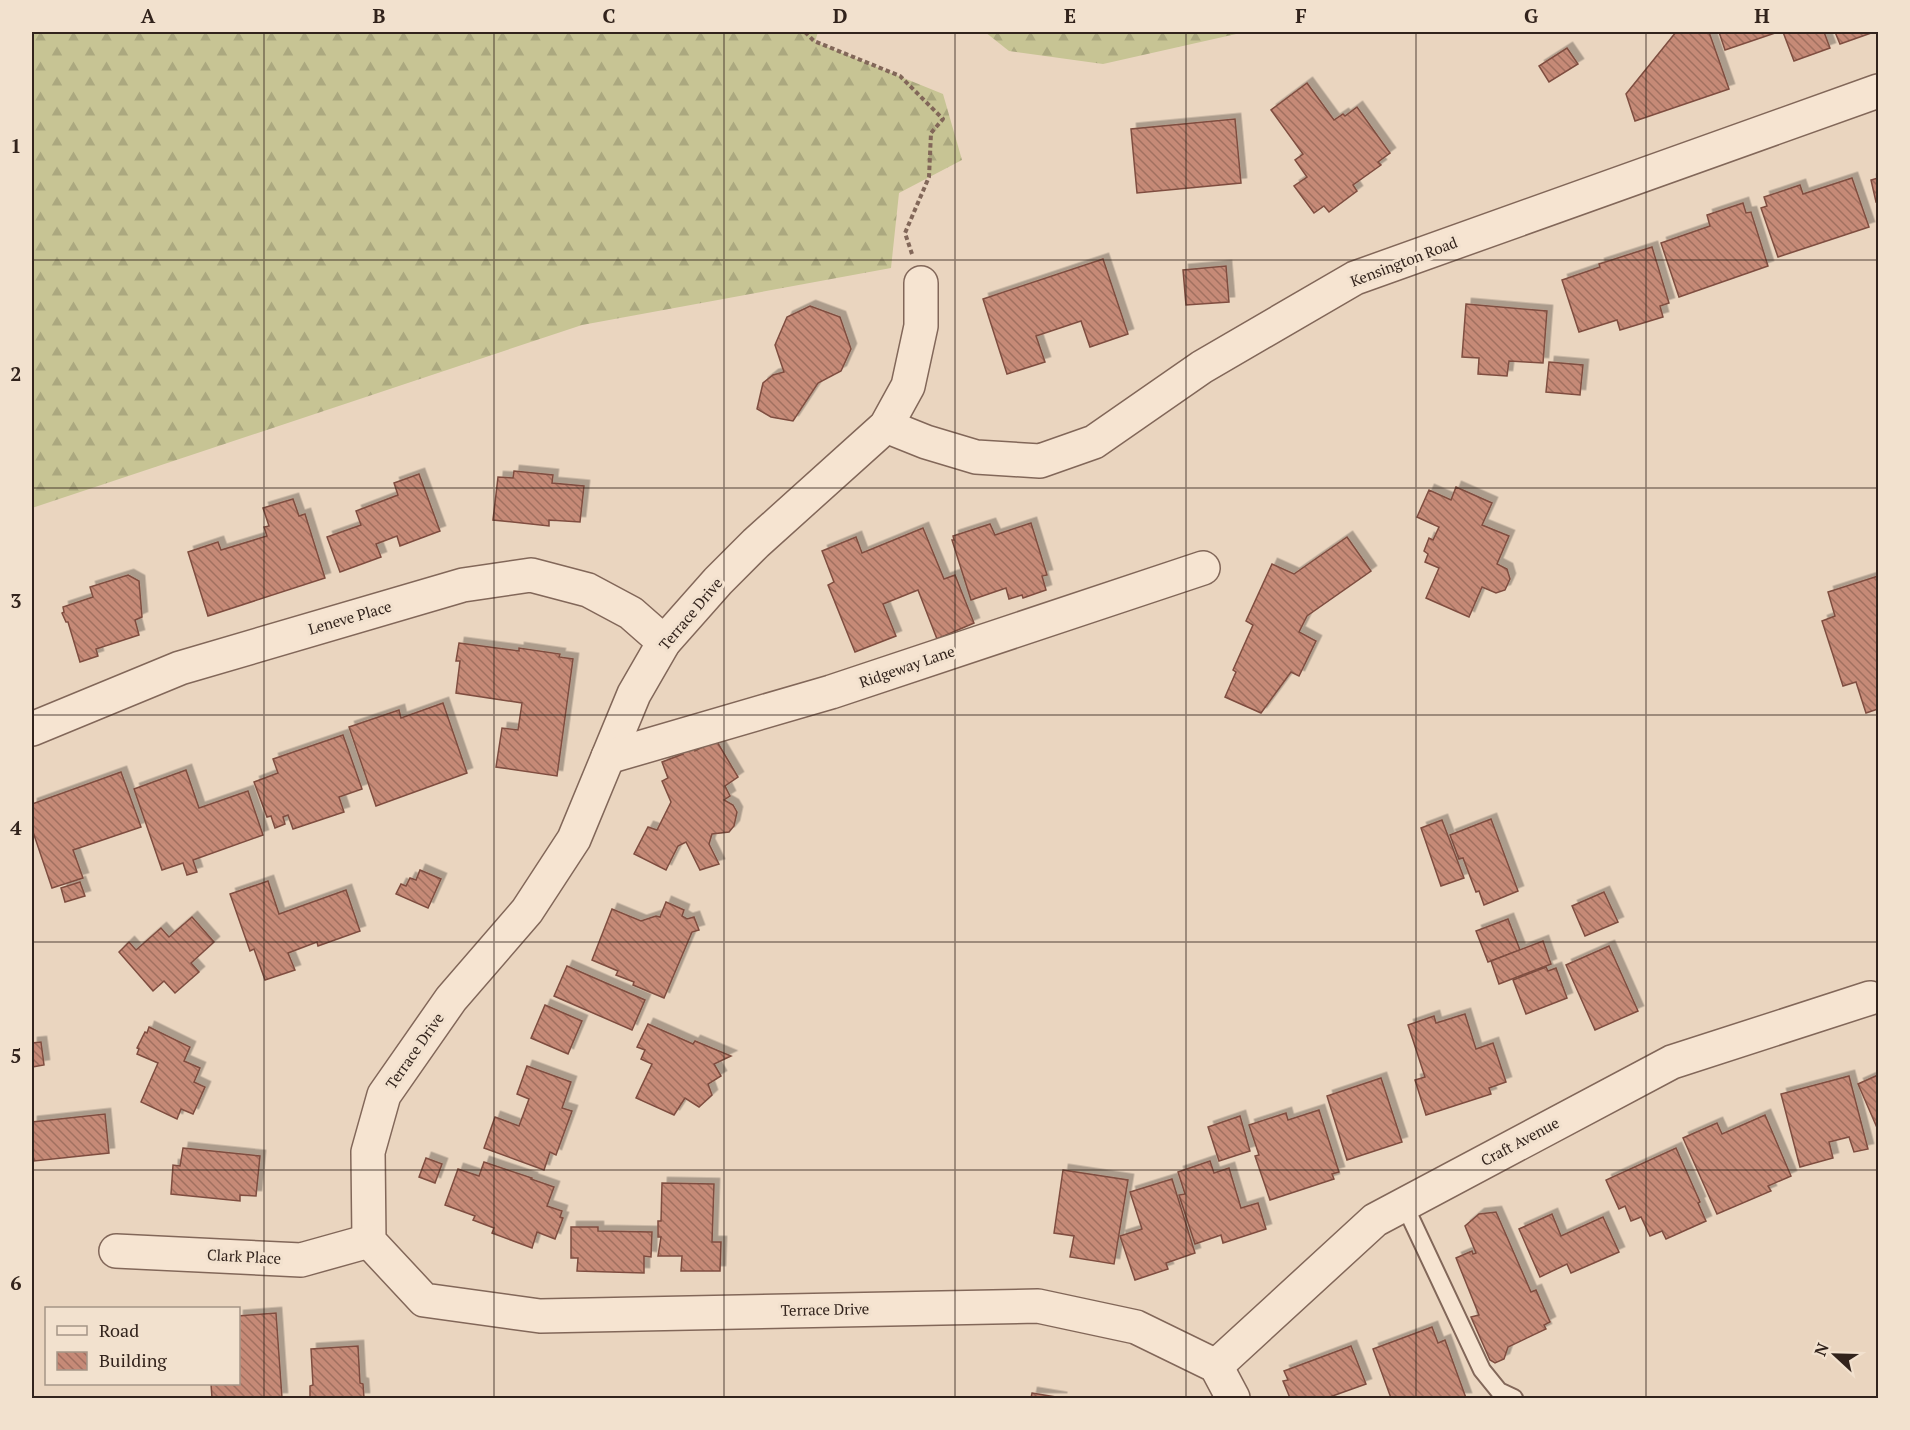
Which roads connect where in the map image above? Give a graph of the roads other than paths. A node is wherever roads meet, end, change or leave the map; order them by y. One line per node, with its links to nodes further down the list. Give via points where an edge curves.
1 (1878, 91): 3 (street, Kensington Road, via 1355,278 1202,367 1094,442 1040,461 976,457)
2 (921, 283): 3 (street, Terrace Drive, via 921,326 908,386)
3 (886, 426): 5 (street, Terrace Drive, via 756,543)
4 (1203, 568): 7 (street, Ridgeway Lane, via 831,692)
5 (664, 642): 6 (street, Leneve Place, via 631,613 588,590 531,575 463,585 180,668); 7 (street, Terrace Drive, via 634,694)
6 (32, 729)
7 (608, 757): 10 (street, Terrace Drive, via 574,839 533,902 451,999 384,1095 368,1152)
8 (1870, 998): 9 (street, Craft Avenue, via 1672,1062)
9 (1404, 1204): 12 (street, Craft Avenue, via 1375,1220); 14 (lane, via 1482,1370 1499,1391)
10 (369, 1241): 11 (street, Clark Place, via 301,1260); 12 (street, Terrace Drive, via 424,1300 540,1316 1038,1306 1136,1327)
11 (116, 1251)
12 (1216, 1366): 13 (street)
13 (1233, 1398)
14 (1514, 1398)

